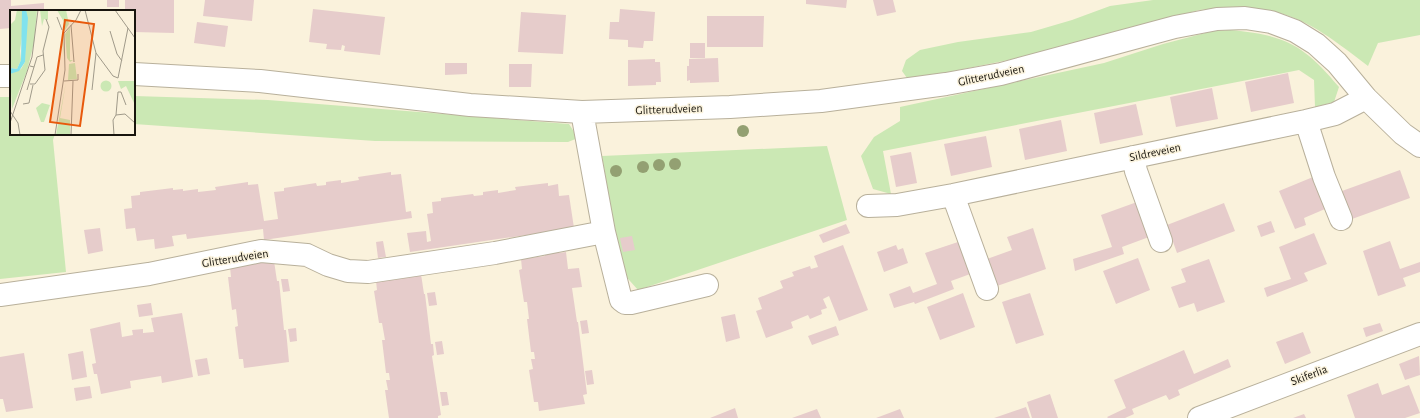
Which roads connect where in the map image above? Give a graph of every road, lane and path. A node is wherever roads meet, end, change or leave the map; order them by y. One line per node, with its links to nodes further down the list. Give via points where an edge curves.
1 (135, 74): 3 (street, Glitterudveien, via 260,81 470,104)
2 (1366, 98): 3 (street, Glitterudveien, via 1337,63 1316,44 1295,31 1271,22 1245,18 1217,19 1175,27 1001,74 871,95 730,107); 4 (street, Sildreveien, via 1336,114); 5 (street, via 1403,134)
3 (582, 112): 10 (street)
4 (1306, 121): 6 (street, Sildreveien); 9 (street)
5 (1420, 146)
6 (1133, 157): 7 (street, Sildreveien); 11 (street)
7 (953, 195): 8 (street, Sildreveien, via 897,205); 13 (street)
8 (868, 206)
9 (1341, 219)
10 (604, 232): 12 (street, via 617,289 625,303); 14 (street, Glitterudveien, via 495,253 368,272 348,271 307,255 261,251 149,274)
11 (1161, 241)
12 (707, 285)
13 (986, 289)
14 (0, 295)
15 (1420, 334): 16 (street, Skiferlia)
16 (1199, 418)

